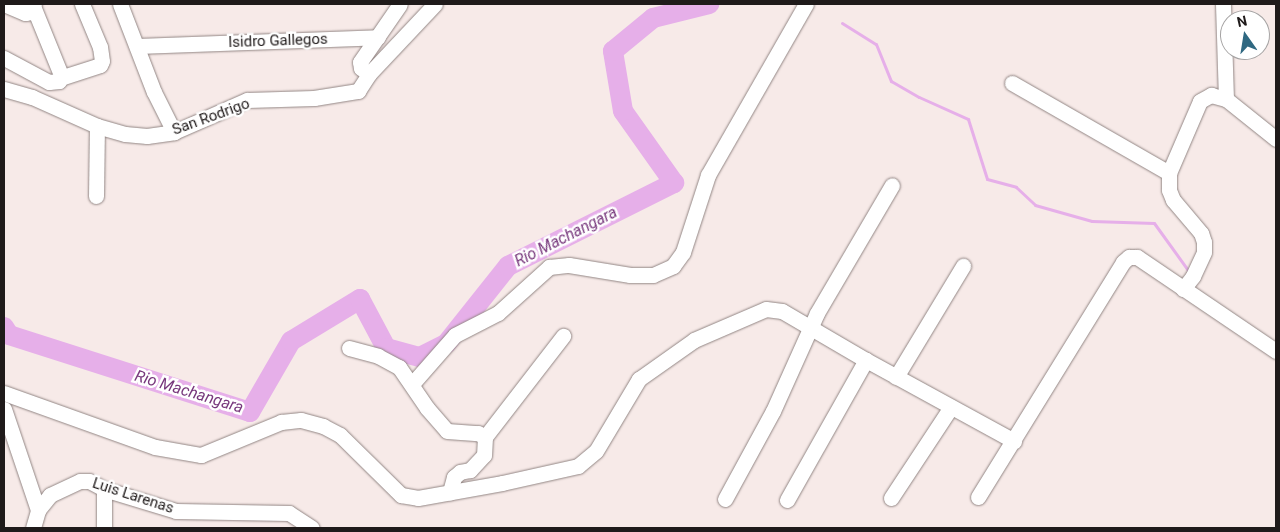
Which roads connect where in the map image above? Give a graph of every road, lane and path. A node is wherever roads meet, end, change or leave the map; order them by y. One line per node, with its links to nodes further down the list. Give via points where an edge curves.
1 (4, 4): 8 (street, via 25,13 31,12)
2 (82, 4): 13 (street, via 100,47 102,61 100,65)
3 (120, 4): 10 (street)
4 (400, 4): 9 (street)
5 (435, 4): 12 (street, San Rodrigo)
6 (806, 4): 31 (street, via 708,175 683,252 673,266 653,275 630,275 569,265 549,267 498,314 456,335)
7 (1223, 4): 16 (street)
8 (33, 5): 13 (street)
9 (378, 37): 10 (street, Isidro Gallegos); 12 (street, via 360,62 361,68)
10 (137, 46): 18 (street, via 154,92)
11 (4, 58): 13 (street, via 50,82)
12 (369, 74): 18 (street, San Rodrigo, via 362,87 353,93 247,100)
13 (60, 78)
14 (1012, 83): 20 (street)
15 (4, 89): 17 (street, San Rodrigo, via 32,97)
16 (1226, 98): 19 (street); 20 (street, via 1211,95 1200,101)
17 (97, 126): 18 (street, San Rodrigo, via 147,136); 22 (street)
18 (174, 132)
19 (1276, 138)
20 (1169, 173): 24 (street, via 1173,200 1201,233 1204,242 1204,252)
21 (892, 185): 25 (street)
22 (96, 196)
23 (963, 266): 30 (street)
24 (1183, 289): 28 (street); 36 (street, via 1137,257 1129,257 1123,262)
25 (810, 327): 29 (street); 38 (street, via 782,311 766,309 694,340 639,379 596,451 578,466); 41 (street, via 773,411)
26 (563, 336): 35 (street)
27 (349, 348): 31 (street, via 400,366)
28 (1276, 351)
29 (866, 360): 30 (street); 42 (street)
30 (896, 377): 33 (street)
31 (412, 384): 35 (street, via 447,432 478,433)
32 (4, 393): 38 (street, via 155,447 201,455 281,422 301,420 340,435 401,495 418,498)
33 (951, 407): 36 (street); 40 (street)
34 (4, 409): 43 (street)
35 (484, 437): 38 (street, via 484,455 470,470 454,477)
36 (1014, 441): 39 (street)
37 (104, 489): 43 (street, Luis Larenas, via 80,481 50,495); 45 (street); 46 (street, Luis Larenas, via 176,511 289,513)
38 (450, 492)
39 (978, 497)
40 (891, 498)
41 (725, 499)
42 (787, 500)
43 (38, 510): 44 (street, Luis Larenas)
44 (33, 528)
45 (104, 528)
46 (312, 528)

